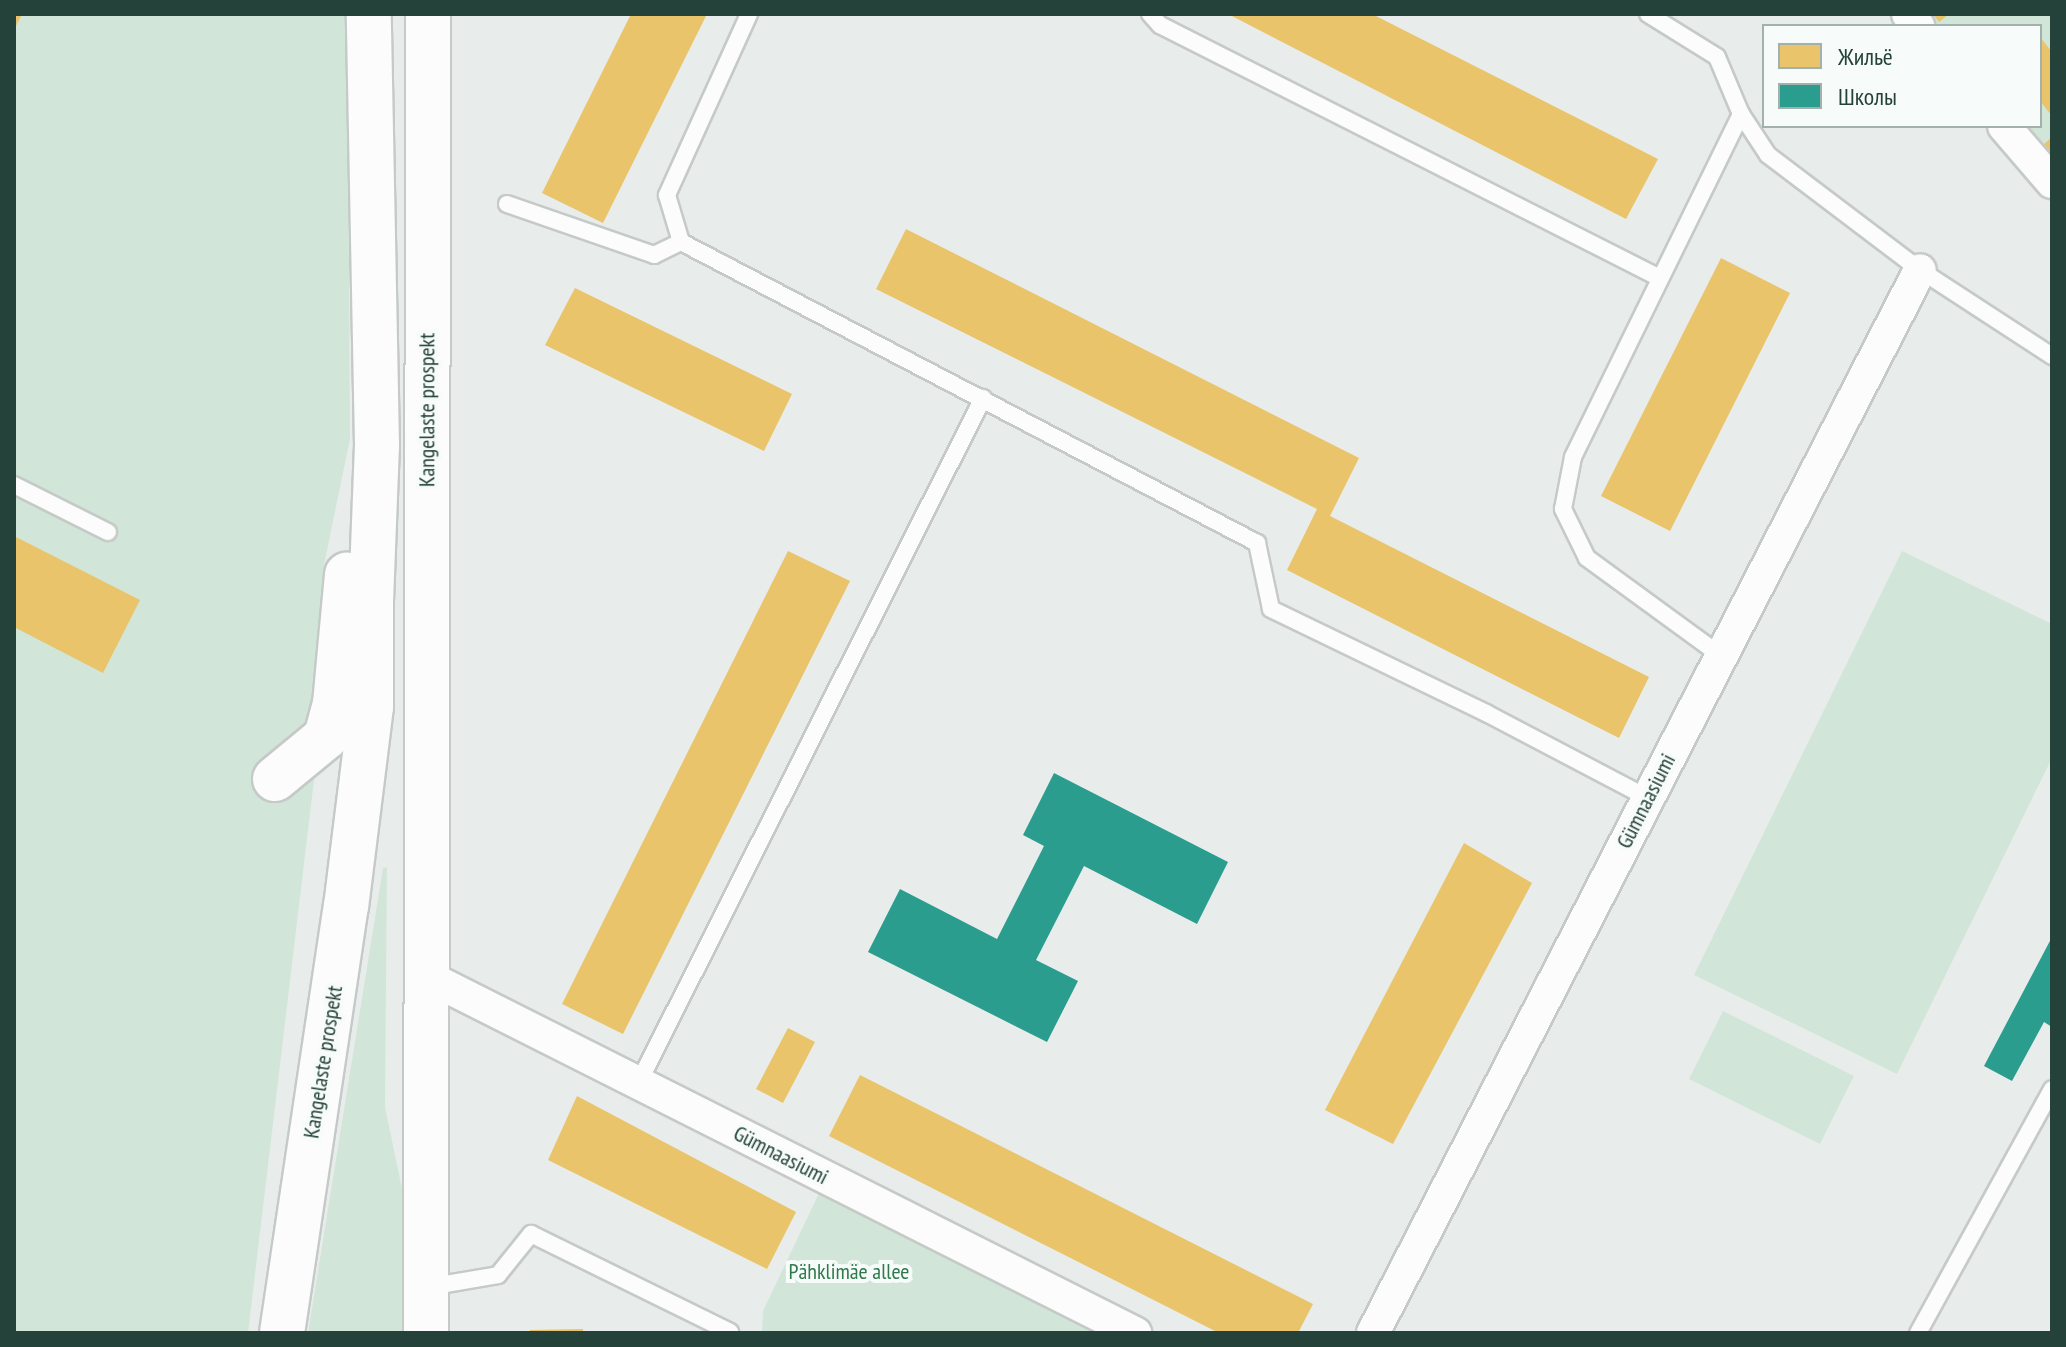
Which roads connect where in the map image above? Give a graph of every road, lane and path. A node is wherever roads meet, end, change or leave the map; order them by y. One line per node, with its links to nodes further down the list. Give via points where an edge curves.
1 (369, 14): 15 (main road, Kangelaste prospekt)
2 (428, 14): 22 (main road, Kangelaste prospekt)
3 (749, 14): 10 (lane, via 667,195)
4 (1150, 14): 12 (lane, via 1160,25)
5 (1648, 14): 6 (lane, via 1717,57)
6 (1741, 114): 11 (lane, via 1768,155); 12 (lane)
7 (2006, 128): 8 (street)
8 (2052, 182)
9 (507, 204): 10 (lane, via 654,255)
10 (681, 242): 14 (lane)
11 (1920, 270): 13 (lane); 18 (street, Gümnaasiumi)
12 (1660, 278): 18 (lane, via 1573,457 1563,509 1587,558)
13 (2052, 356)
14 (983, 398): 21 (lane, via 1257,543 1271,609); 24 (lane)
15 (377, 445): 19 (main road, via 350,543 335,704 326,737); 20 (main road, Kangelaste prospekt, via 371,707)
16 (14, 485): 17 (lane)
17 (108, 532)
18 (1720, 655): 21 (street, Gümnaasiumi)
19 (275, 779)
20 (361, 791): 22 (main road); 28 (main road, Kangelaste prospekt)
21 (1648, 798): 31 (street, Gümnaasiumi)
22 (426, 806): 23 (main road, Kangelaste prospekt)
23 (428, 977): 24 (street, Gümnaasiumi); 26 (main road, Kangelaste prospekt)
24 (638, 1084): 30 (street, Gümnaasiumi)
25 (2052, 1089): 32 (lane)
26 (425, 1288): 27 (lane, via 498,1275 531,1234); 29 (main road, Kangelaste prospekt)
27 (730, 1332)
28 (282, 1333)
29 (426, 1333)
30 (1135, 1333)
31 (1373, 1333)
32 (1918, 1333)

